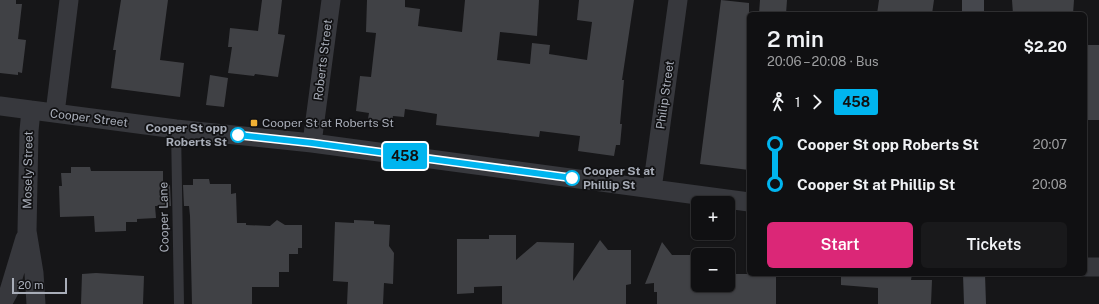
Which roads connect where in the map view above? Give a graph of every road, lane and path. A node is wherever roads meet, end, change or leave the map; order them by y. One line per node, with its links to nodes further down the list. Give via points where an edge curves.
1 (69, 0): 8 (street)
2 (331, 0): 10 (street, Roberts Street)
3 (678, 0): 11 (street, Philip Street)
4 (973, 0): 5 (street)
5 (973, 12)
6 (0, 106): 7 (street, Cooper Street)
7 (31, 110): 8 (street, Cooper Street); 13 (street, Mosely Street)
8 (55, 113): 9 (street, Cooper Street)
9 (176, 129): 10 (street, Cooper Street); 19 (lane, Cooper Lane)
10 (312, 143): 11 (street, Cooper Street)
11 (652, 189): 12 (street, Cooper Street)
12 (747, 202)
13 (27, 231): 17 (street, Mosely Street, via 14,278); 18 (street, Mosely Street)
14 (1087, 267): 15 (street)
15 (1099, 267)
16 (974, 276): 20 (street)
17 (2, 304)
18 (36, 304)
19 (179, 304)
20 (975, 304)

